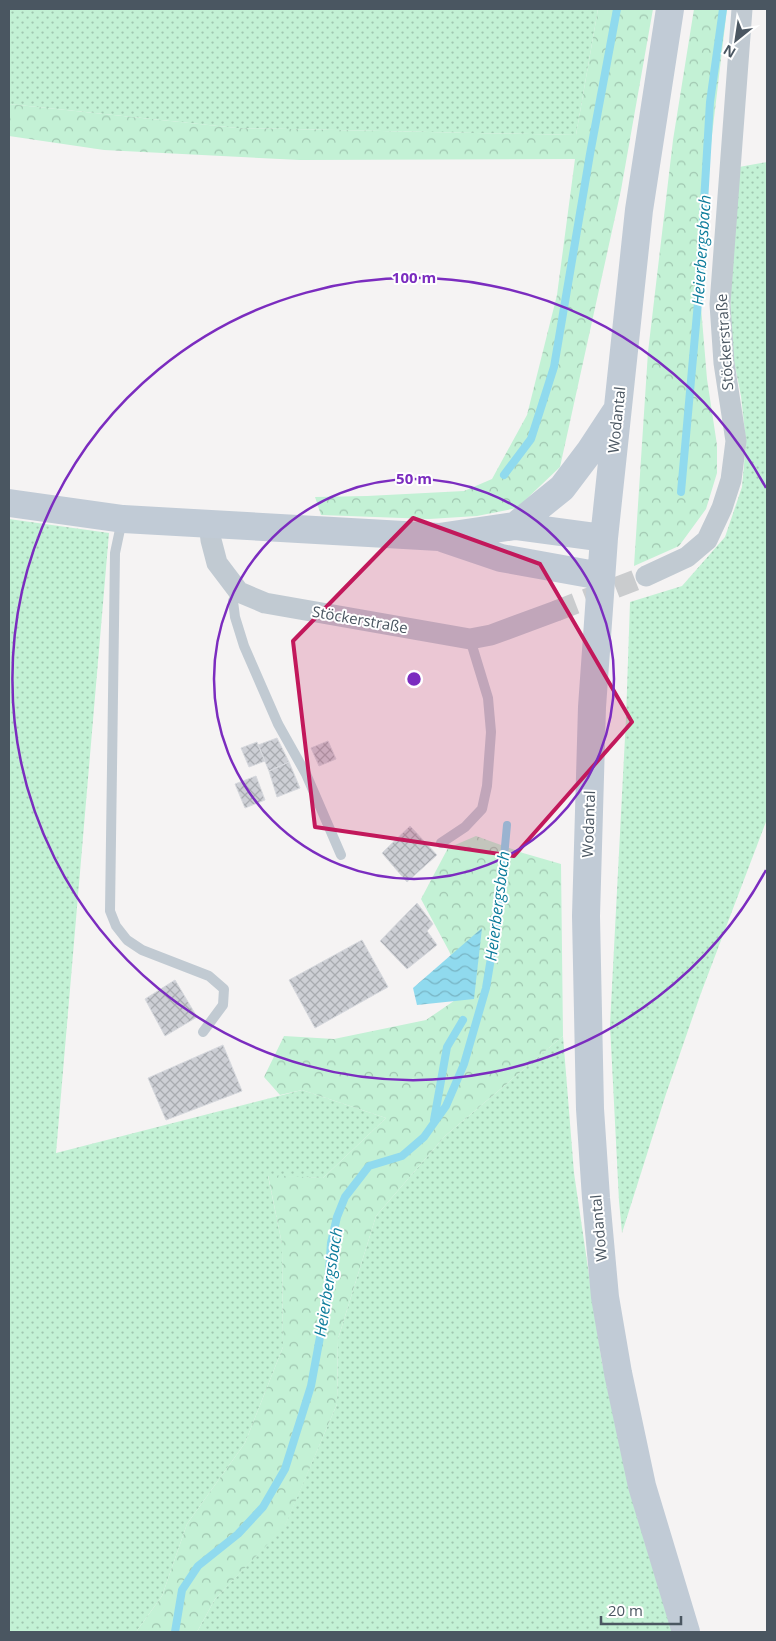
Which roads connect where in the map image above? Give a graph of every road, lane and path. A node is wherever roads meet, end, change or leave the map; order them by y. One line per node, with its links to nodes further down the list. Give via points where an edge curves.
1 (670, 9): 3 (main road, Wodantal, via 639,210)
2 (742, 9): 11 (street, Stöckerstraße, via 720,304 724,363 736,441 731,480 707,540 687,557)
3 (618, 408): 7 (main road, via 562,488); 9 (main road, Wodantal)
4 (9, 503): 5 (main road)
5 (123, 519): 6 (main road); 17 (lane, via 115,554 110,911 127,940 142,950 209,976 224,989 223,1005)
6 (209, 523): 8 (main road); 12 (street, Stöckerstraße, via 217,563)
7 (516, 526): 8 (main road); 9 (main road)
8 (439, 537): 10 (main road, via 501,558)
9 (604, 538): 10 (main road, Wodantal)
10 (601, 576): 18 (main road, Wodantal, via 592,707 586,916 590,1109 596,1198 605,1297 618,1373 642,1486)
11 (646, 576)
12 (239, 592): 14 (street, Stöckerstraße, via 264,604); 16 (lane, via 233,601 244,646)
13 (556, 611): 14 (street, Stöckerstraße, via 491,635)
14 (470, 639): 15 (lane, via 488,698 491,732 487,786 482,809 465,827)
15 (441, 843)
16 (341, 855)
17 (203, 1032)
18 (686, 1632)

